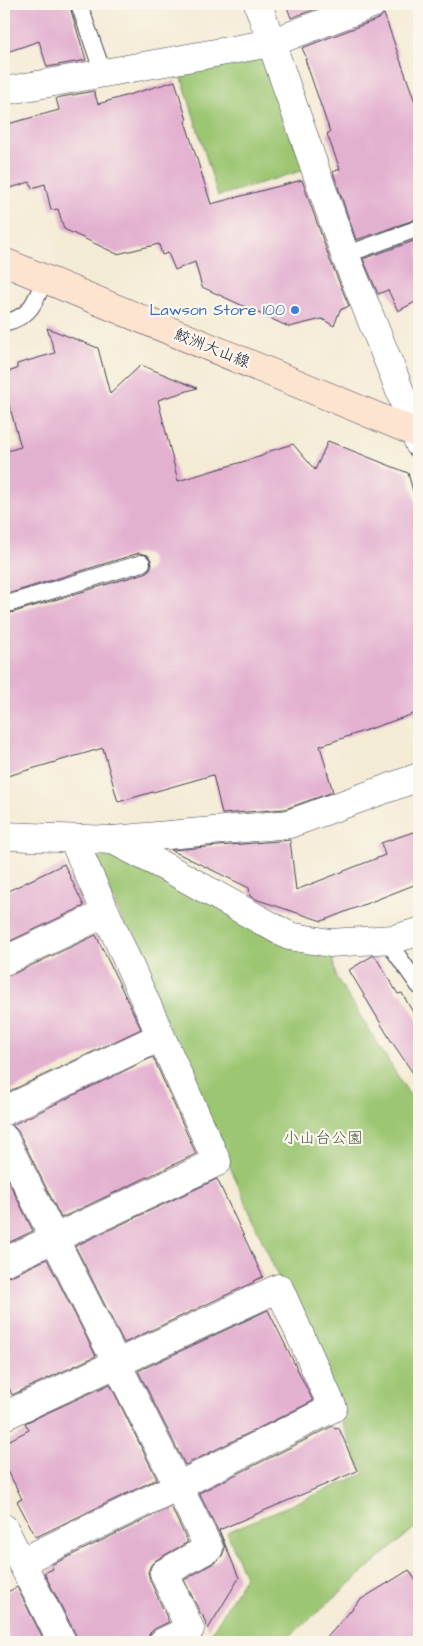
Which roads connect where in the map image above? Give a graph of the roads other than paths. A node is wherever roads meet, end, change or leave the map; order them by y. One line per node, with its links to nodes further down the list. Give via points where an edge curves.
1 (79, 4): 5 (lane)
2 (258, 4): 4 (street)
3 (372, 4): 4 (street)
4 (271, 43): 5 (street); 8 (street)
5 (103, 73): 6 (street)
6 (4, 91)
7 (419, 228): 8 (lane)
8 (346, 255): 12 (street)
9 (4, 262): 10 (main road, 鮫洲大山線)
10 (45, 279): 11 (lane, via 32,308 15,320); 12 (main road, 鮫洲大山線)
11 (4, 323)
12 (418, 437)
13 (142, 563): 14 (lane)
14 (4, 605)
15 (419, 777): 18 (street, via 288,824)
16 (4, 836): 17 (street)
17 (73, 838): 18 (street); 19 (street)
18 (113, 840): 21 (street, via 289,936 330,943)
19 (106, 913): 22 (street); 24 (street)
20 (419, 932): 21 (street)
21 (386, 939): 23 (lane)
22 (4, 960)
23 (419, 986)
24 (160, 1037): 25 (street); 27 (street, via 217,1162)
25 (4, 1111)
26 (4, 1138): 27 (street)
27 (54, 1238): 28 (street); 29 (street)
28 (4, 1262)
29 (116, 1362): 30 (street); 31 (street); 31 (street, via 279,1288 334,1408)
30 (4, 1416)
31 (178, 1486): 33 (street); 35 (street, via 209,1548 164,1573 190,1629)
32 (4, 1528): 33 (street)
33 (21, 1562): 34 (street)
34 (62, 1642)
35 (163, 1642)

